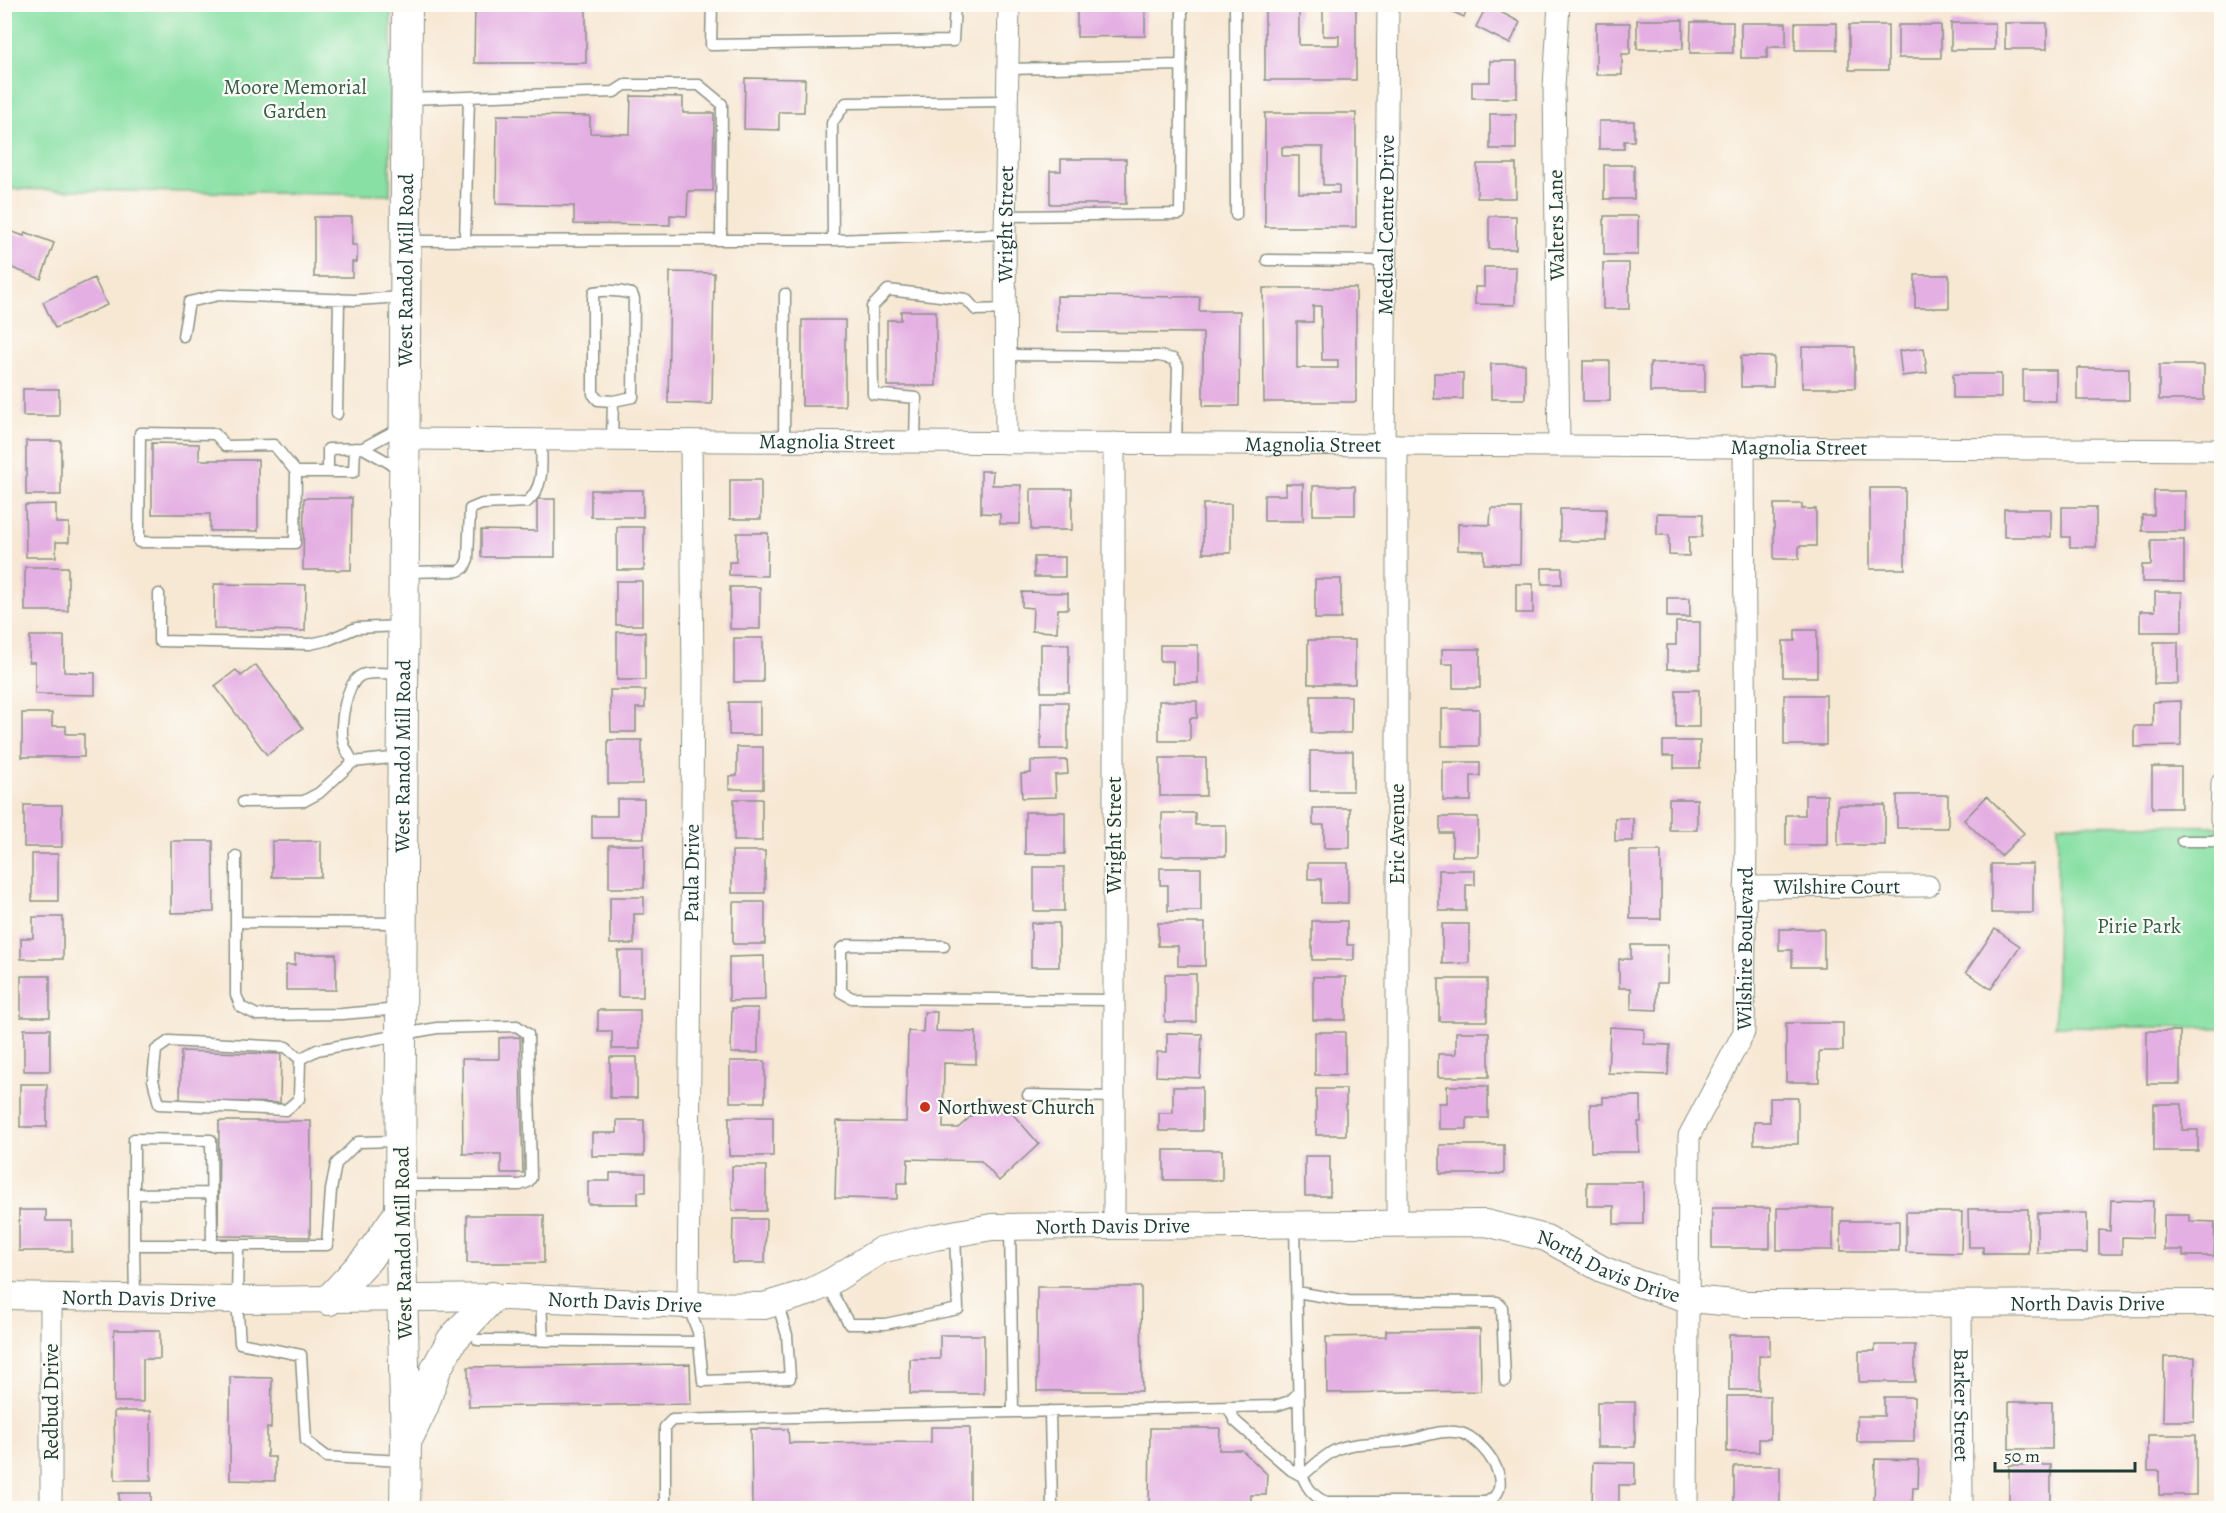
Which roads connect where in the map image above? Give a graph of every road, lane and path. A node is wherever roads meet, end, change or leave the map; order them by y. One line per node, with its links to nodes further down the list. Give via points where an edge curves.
1 (407, 4): 12 (main road, West Randol Mill Road)
2 (712, 4): 3 (lane, via 711,45 954,41)
3 (955, 4)
4 (1009, 4): 10 (street, Wright Street)
5 (1182, 4): 9 (lane)
6 (1235, 4): 14 (lane)
7 (1388, 4): 21 (street, Medical Centre Drive)
8 (1559, 4): 40 (street, Walters Lane, via 1554,87)
9 (1180, 64): 10 (lane); 15 (lane, via 1180,214)
10 (1008, 69): 13 (street, Wright Street)
11 (469, 98): 12 (lane); 16 (lane, via 614,92 625,85 699,85 722,104); 19 (lane)
12 (406, 99): 18 (main road, West Randol Mill Road)
13 (1007, 101): 15 (street, Wright Street); 17 (lane, via 846,103 832,123)
14 (1236, 215)
15 (1005, 225): 17 (lane); 25 (street, Wright Street)
16 (721, 240): 17 (lane); 19 (lane)
17 (833, 240)
18 (406, 241): 19 (lane); 23 (main road, West Randol Mill Road)
19 (465, 241)
20 (1267, 260): 21 (lane)
21 (1386, 261): 39 (street, Medical Centre Drive)
22 (785, 294): 34 (lane)
23 (405, 297): 24 (lane); 30 (main road, West Randol Mill Road)
24 (339, 299): 26 (lane, via 209,297 189,302); 29 (lane)
25 (1005, 309): 27 (street, Wright Street); 35 (lane, via 976,310 966,299 888,290 872,307 873,394 916,398)
26 (183, 336)
27 (1005, 355): 36 (street, Wright Street); 38 (lane, via 1173,359 1178,366)
28 (613, 401): 28 (lane, via 598,400 593,394 593,298 594,292 600,291 628,292 634,299 633,397); 32 (lane)
29 (337, 414)
30 (405, 432): 31 (street, Magnolia Street); 42 (lane); 46 (main road, West Randol Mill Road)
31 (541, 440): 32 (street, Magnolia Street); 47 (lane, via 542,480 527,502 470,508 468,559 464,568)
32 (612, 440): 33 (street, Magnolia Street)
33 (691, 441): 34 (street, Magnolia Street); 95 (street, Paula Drive)
34 (784, 441): 35 (street, Magnolia Street)
35 (915, 442): 36 (street, Magnolia Street)
36 (1006, 443): 37 (street, Magnolia Street)
37 (1113, 443): 38 (street, Magnolia Street); 64 (street, Wright Street)
38 (1176, 443): 39 (street, Magnolia Street)
39 (1391, 445): 40 (street, Magnolia Street); 73 (street, Eric Avenue)
40 (1559, 446): 41 (street, Magnolia Street)
41 (1744, 447): 43 (street, Magnolia Street); 60 (street, Wilshire Boulevard)
42 (359, 448): 45 (lane, via 354,472); 45 (lane, via 328,449); 46 (lane)
43 (2222, 450)
44 (296, 472): 44 (lane, via 295,543 140,542 140,433 215,434 226,446 274,445); 45 (lane)
45 (328, 472)
46 (405, 472): 47 (main road, West Randol Mill Road)
47 (404, 572): 49 (main road, West Randol Mill Road)
48 (159, 594): 49 (lane, via 159,641 310,644 356,628)
49 (404, 626): 50 (main road, West Randol Mill Road)
50 (404, 674): 51 (main road, West Randol Mill Road); 52 (lane, via 363,674 356,678 341,724 343,742)
51 (403, 756): 52 (lane); 62 (main road, West Randol Mill Road)
52 (353, 762): 54 (lane, via 319,793 304,801)
53 (2222, 783): 55 (street)
54 (243, 802)
55 (2221, 819): 57 (lane)
56 (2182, 841): 57 (lane)
57 (2220, 841)
58 (236, 856): 61 (lane)
59 (1929, 886): 60 (street, Wilshire Court)
60 (1745, 887): 89 (street, Wilshire Boulevard, via 1744,1032 1689,1136)
61 (236, 922): 62 (lane); 65 (lane, via 236,994 245,1011 257,1015 342,1014)
62 (403, 923): 65 (main road, West Randol Mill Road)
63 (944, 946): 64 (lane, via 848,945 841,949 841,992 852,998)
64 (1114, 1000): 68 (street, Wright Street)
65 (402, 1022): 66 (lane); 69 (main road, West Randol Mill Road); 72 (lane, via 437,1028 524,1029 529,1043 532,1171 528,1182 520,1185)
66 (300, 1059): 66 (lane, via 299,1098 286,1110 159,1104 153,1080 156,1050 169,1041 286,1047)
67 (1028, 1095): 68 (lane)
68 (1114, 1097): 75 (street, Wright Street)
69 (402, 1140): 72 (main road, West Randol Mill Road); 80 (lane, via 358,1142 336,1164 327,1245)
70 (211, 1193): 71 (lane); 71 (lane, via 211,1140 134,1139); 79 (lane)
71 (135, 1194): 78 (lane)
72 (400, 1199): 87 (main road, West Randol Mill Road); 91 (main road, via 368,1258)
73 (1397, 1223): 74 (street, North Davis Drive); 89 (street, North Davis Drive, via 1486,1223 1546,1238 1602,1269)
74 (1295, 1224): 75 (street, North Davis Drive); 82 (lane)
75 (1114, 1226): 76 (street, North Davis Drive)
76 (1010, 1227): 77 (street, North Davis Drive); 103 (lane)
77 (955, 1233): 81 (street, North Davis Drive, via 881,1250); 81 (lane, via 958,1309 885,1324 849,1324)
78 (135, 1245): 79 (lane); 86 (lane)
79 (212, 1246): 80 (lane)
80 (238, 1246): 90 (lane)
81 (827, 1284): 92 (street, North Davis Drive)
82 (1296, 1292): 99 (lane, via 1349,1301 1497,1302 1502,1307); 100 (lane)
83 (51, 1295): 84 (street, North Davis Drive); 86 (street, North Davis Drive); 106 (street, Redbud Drive)
84 (4, 1296)
85 (492, 1297): 87 (street, North Davis Drive); 88 (street, North Davis Drive); 104 (main road, via 452,1340 436,1369)
86 (135, 1298): 90 (street, North Davis Drive)
87 (403, 1298): 91 (street, North Davis Drive); 104 (main road, West Randol Mill Road)
88 (541, 1299): 95 (street, North Davis Drive); 97 (lane)
89 (1689, 1299): 93 (street, North Davis Drive, via 1746,1304); 110 (street, Wilshire Boulevard)
90 (237, 1300): 91 (street, North Davis Drive); 104 (lane, via 240,1344 301,1355 306,1441 327,1457)
91 (329, 1300)
92 (777, 1302): 95 (street, North Davis Drive, via 764,1306); 98 (lane, via 787,1335 790,1378 703,1381)
93 (1961, 1303): 94 (street, North Davis Drive); 111 (street, Barker Street)
94 (2222, 1303)
95 (688, 1305): 98 (lane)
96 (478, 1340): 97 (lane)
97 (543, 1340): 98 (lane)
98 (699, 1342)
99 (1505, 1381)
100 (1298, 1393): 101 (lane, via 1290,1401 1275,1406); 105 (lane)
101 (1228, 1407): 102 (lane); 105 (lane, via 1235,1421)
102 (1050, 1411): 103 (lane); 109 (lane)
103 (1013, 1412): 108 (lane, via 672,1420 664,1427)
104 (406, 1451): 107 (main road, West Randol Mill Road)
105 (1302, 1476): 105 (lane, via 1311,1492 1326,1502 1486,1502 1497,1496 1499,1490 1497,1466 1473,1440 1459,1433 1433,1432 1412,1440 1347,1446 1329,1454)
106 (51, 1509)
107 (405, 1509)
108 (665, 1509)
109 (1052, 1509)
110 (1687, 1509)
111 (1962, 1509)

